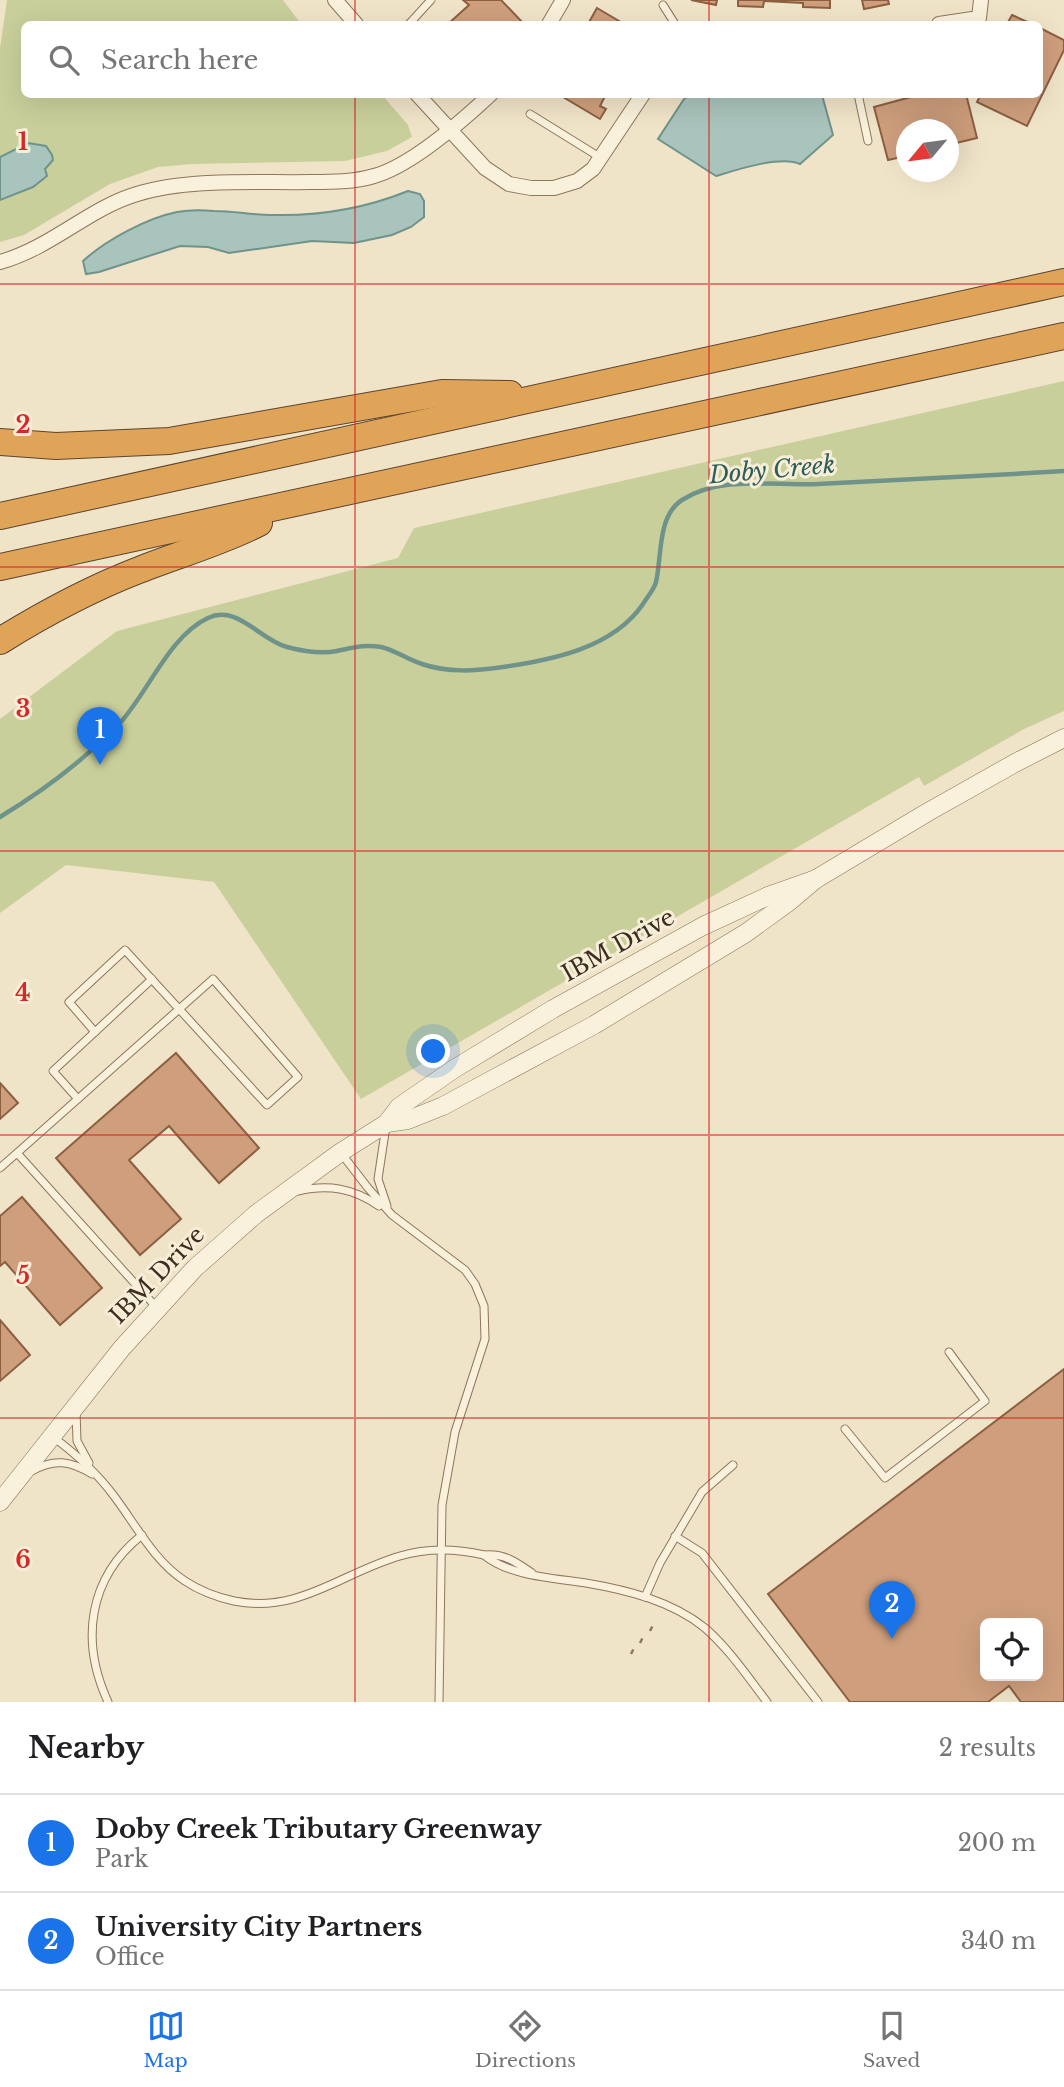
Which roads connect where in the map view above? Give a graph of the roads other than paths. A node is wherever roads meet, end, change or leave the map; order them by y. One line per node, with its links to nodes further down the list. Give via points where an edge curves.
1 (335, 0): 6 (street)
2 (430, 0): 7 (lane)
3 (563, 0): 8 (street)
4 (981, 0): 10 (street)
5 (663, 5): 9 (lane)
6 (353, 21)
7 (412, 21)
8 (551, 21)
9 (673, 21)
10 (977, 21)
11 (420, 98): 16 (street)
12 (486, 98): 16 (street)
13 (640, 98): 18 (street)
14 (859, 98): 17 (lane)
15 (530, 114): 18 (lane)
16 (448, 130): 18 (street, via 485,168 509,184 554,188 577,181); 19 (street, via 410,160 375,176 171,186 135,194 34,251)
17 (868, 141)
18 (601, 159)
19 (0, 262)
20 (1064, 282): 22 (highway)
21 (1064, 336): 24 (highway)
22 (554, 395): 23 (highway, via 442,393 169,441 56,446); 25 (highway)
23 (0, 442)
24 (293, 505): 26 (highway); 27 (highway, via 238,534 94,588)
25 (0, 516)
26 (0, 567)
27 (0, 641)
28 (1064, 738): 29 (street, IBM Drive)
29 (816, 879): 34 (street, IBM Drive, via 735,940 573,1037 443,1106); 34 (street, IBM Drive, via 746,905 597,983 454,1069 399,1107)
30 (152, 979): 31 (lane); 32 (lane); 32 (lane, via 125,950 69,1002)
31 (179, 1009): 31 (lane, via 267,1105 298,1077 213,979); 33 (lane)
32 (95, 1031): 33 (lane, via 53,1071)
33 (78, 1099): 36 (lane)
34 (387, 1123): 35 (street, IBM Drive); 39 (lane, via 378,1179)
35 (341, 1152): 38 (street, IBM Drive); 39 (lane)
36 (17, 1153): 37 (lane); 40 (lane)
37 (0, 1168)
38 (277, 1198): 39 (lane, via 315,1188 343,1189 360,1194); 40 (street, IBM Drive, via 227,1238)
39 (392, 1215): 51 (lane, via 465,1270 485,1311 485,1339 446,1474)
40 (157, 1308): 42 (street, IBM Drive)
41 (950, 1352): 43 (lane, via 985,1401 885,1478)
42 (77, 1404): 44 (street, IBM Drive); 46 (lane, via 77,1441)
43 (845, 1429)
44 (52, 1436): 46 (lane); 47 (street, IBM Drive)
45 (733, 1465): 50 (lane, via 707,1486)
46 (100, 1479): 47 (lane, via 58,1461 38,1467); 49 (lane)
47 (14, 1484): 48 (street, IBM Drive)
48 (0, 1502)
49 (142, 1535): 51 (lane, via 165,1565 185,1581 212,1595 249,1603 295,1600 399,1556); 53 (lane, via 105,1577 94,1608 95,1665)
50 (675, 1536): 52 (lane); 56 (lane, via 702,1553)
51 (440, 1551): 52 (lane, via 493,1555 513,1560 532,1573); 54 (lane)
52 (645, 1597): 55 (lane, via 705,1628)
53 (108, 1702)
54 (439, 1702)
55 (767, 1702)
56 (818, 1702)

